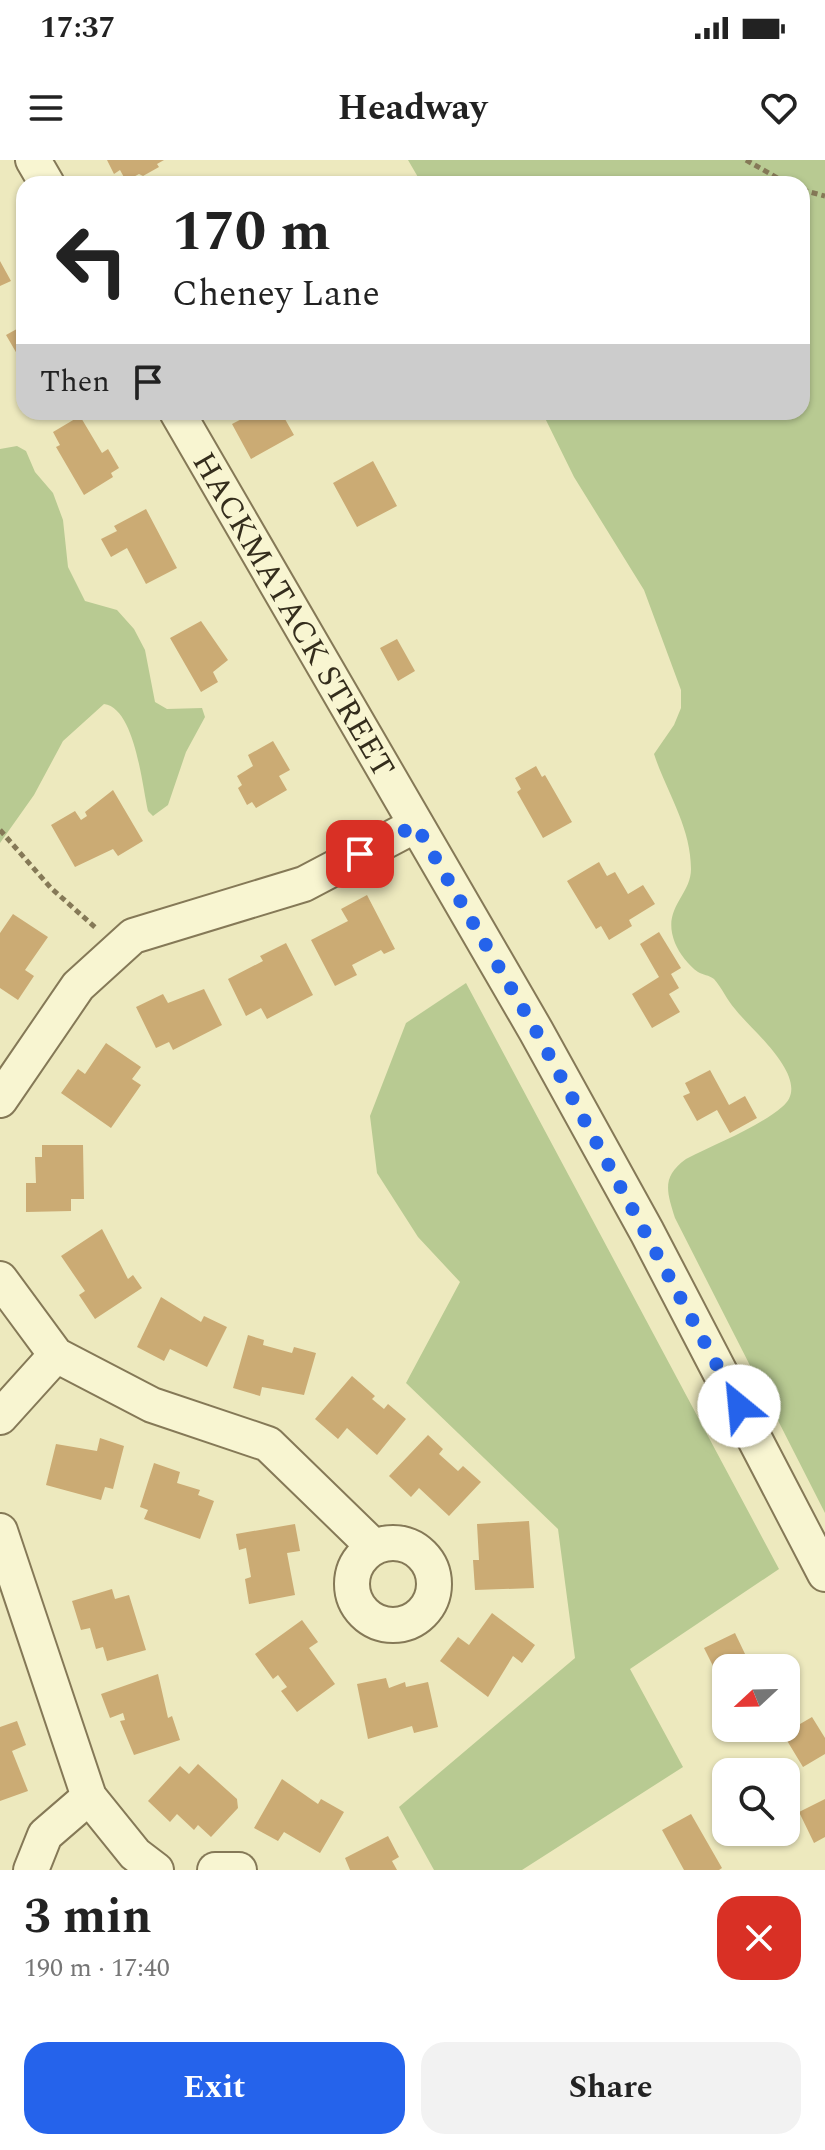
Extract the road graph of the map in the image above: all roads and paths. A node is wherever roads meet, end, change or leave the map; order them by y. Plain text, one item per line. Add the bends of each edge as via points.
1 (746, 160) edge
2 (774, 176) edge
3 (182, 420) edge
4 (416, 825) junction
5 (0, 830) edge
6 (122, 946) junction
7 (0, 1100) edge
8 (0, 1279) edge
9 (56, 1355) junction
10 (0, 1417) edge
11 (0, 1531) edge
12 (373, 1546) dead end
13 (825, 1574) edge
14 (89, 1797) junction
15 (31, 1870) edge
16 (156, 1870) edge
17 (215, 1870) edge
18 (239, 1870) edge

1 - 2 path
3 - 4 street, HACKMATACK STREET
4 - 6 street via 304,884 133,936
4 - 13 street, HACKMATACK STREET via 647,1232
5 - 6 path via 88,923
6 - 7 street via 78,986
8 - 9 street
9 - 10 street
9 - 12 street via 152,1405 268,1444
11 - 14 street
14 - 15 street via 45,1835
14 - 16 street via 135,1854
17 - 18 street

